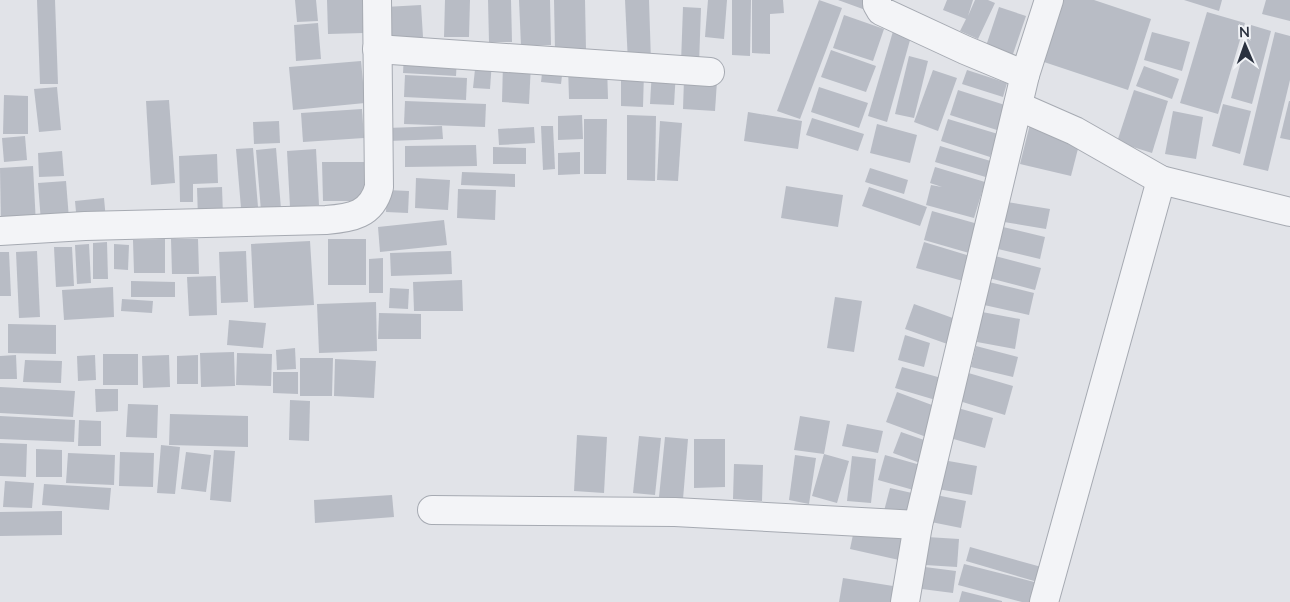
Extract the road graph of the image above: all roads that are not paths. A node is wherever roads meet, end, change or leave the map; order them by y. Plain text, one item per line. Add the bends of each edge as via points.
1 (377, 0) edge
2 (877, 0) edge
3 (1049, 0) edge
4 (377, 49) junction
5 (710, 72) dead end
6 (1026, 75) junction
7 (1018, 106) junction
8 (1161, 180) junction
9 (1290, 212) edge
10 (0, 231) edge
11 (432, 510) dead end
12 (918, 525) junction
13 (905, 602) edge
14 (1044, 602) edge

1 - 4 street
2 - 6 street via 881,12
3 - 6 street
4 - 5 street
4 - 10 street via 379,187 371,205 355,215 326,220
6 - 7 street
7 - 8 street via 1076,131
7 - 12 street
8 - 9 street
8 - 14 street
11 - 12 street via 675,512
12 - 13 street

